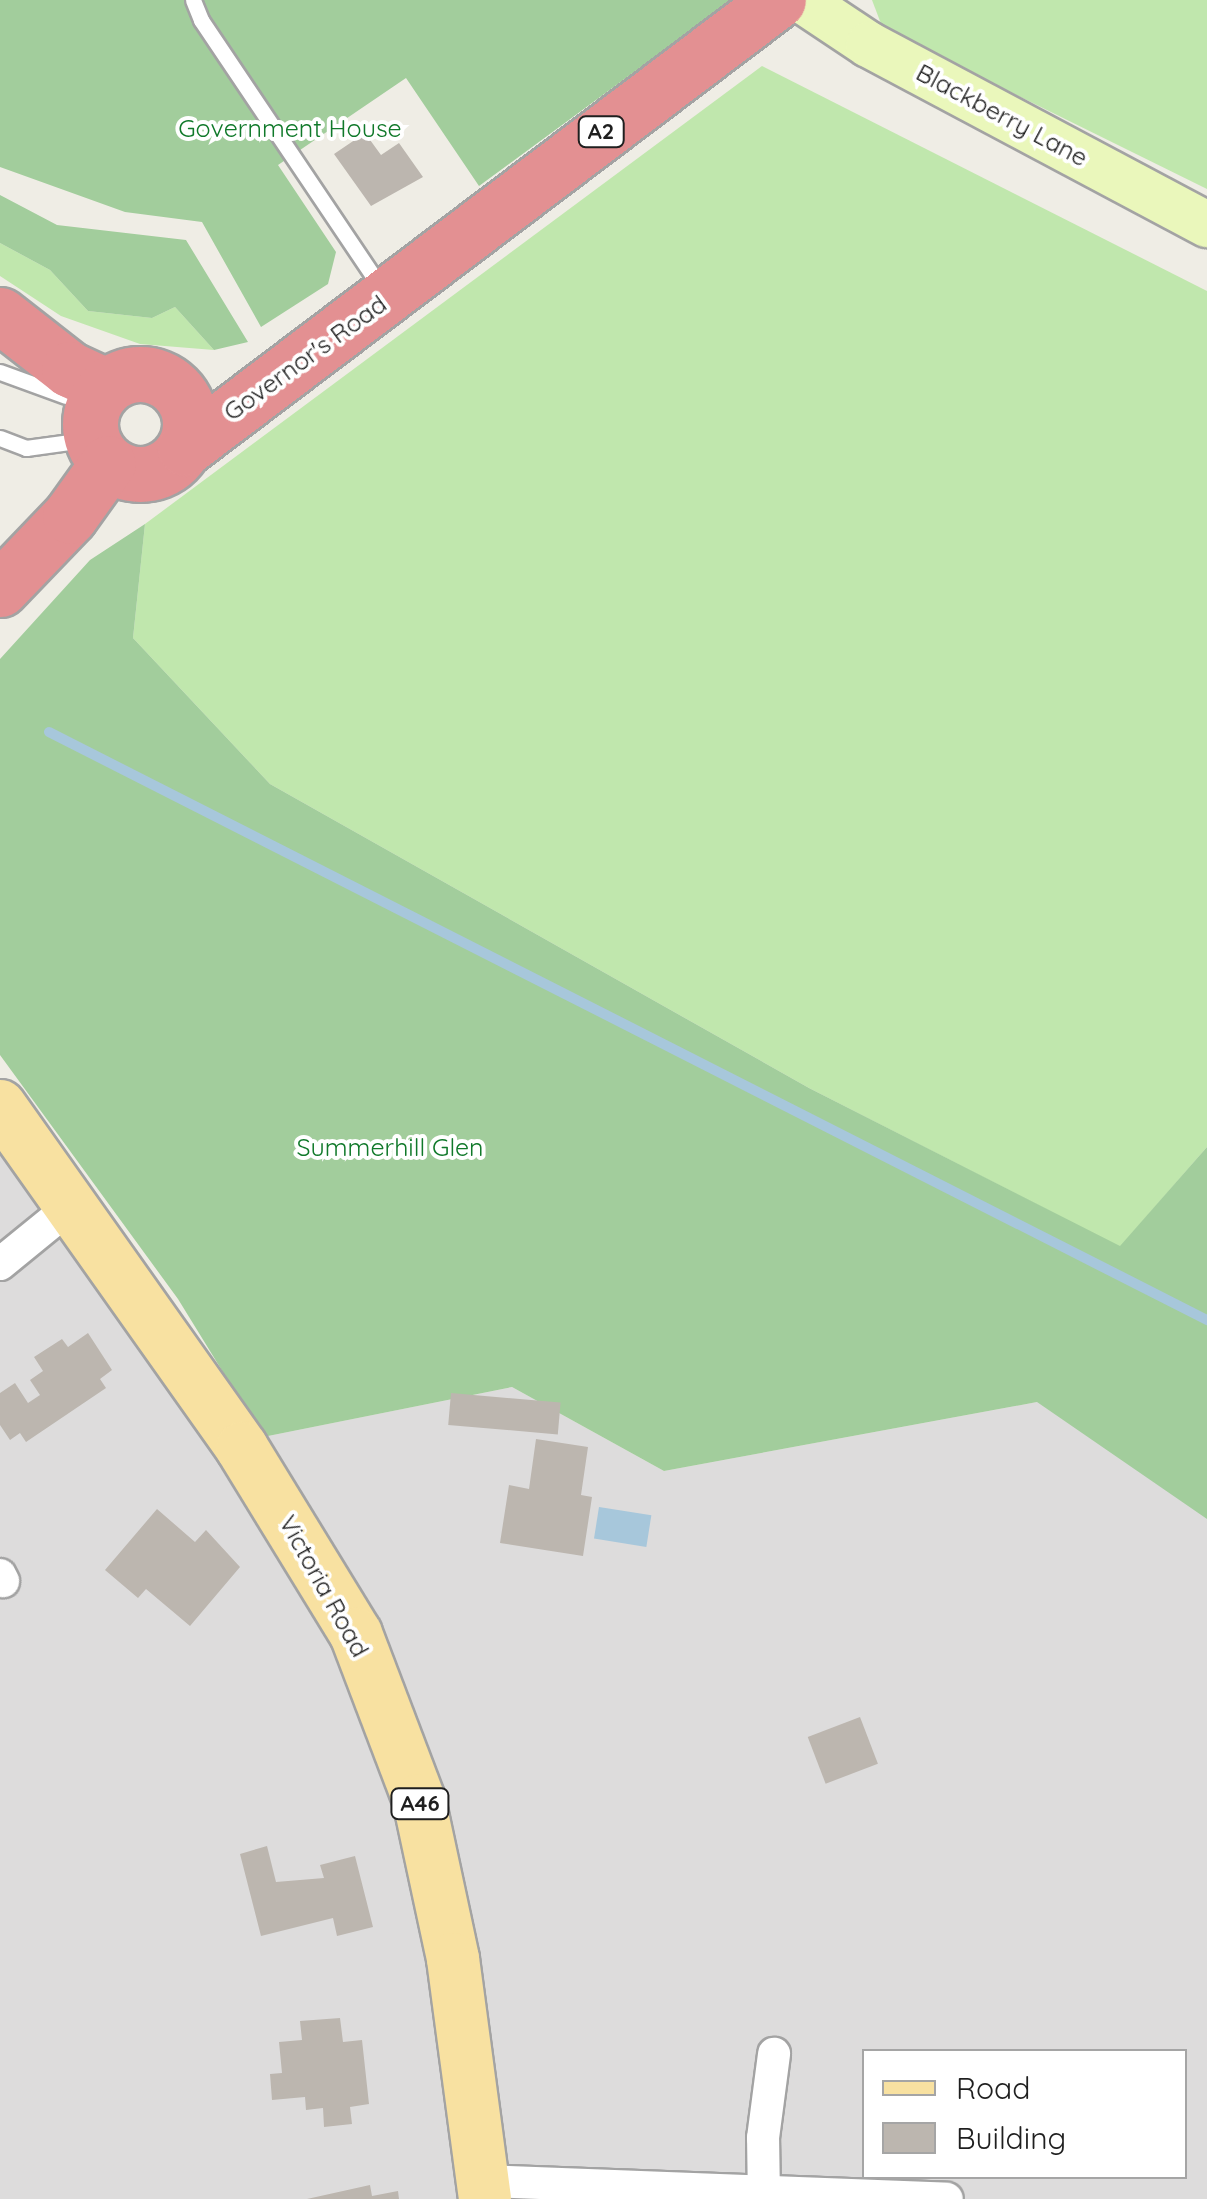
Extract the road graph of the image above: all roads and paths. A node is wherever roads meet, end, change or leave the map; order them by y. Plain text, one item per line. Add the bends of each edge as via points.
1 (194, 0) edge
2 (778, 0) edge
3 (802, 0) edge
4 (1207, 224) edge
5 (397, 282) junction
6 (0, 315) edge
7 (0, 372) edge
8 (172, 384) junction
9 (99, 424) junction
10 (0, 438) edge
11 (184, 448) junction
12 (0, 589) edge
13 (0, 1106) edge
14 (71, 1206) junction
15 (0, 1264) edge
16 (774, 2054) dead end
17 (485, 2190) edge
18 (764, 2194) edge
19 (946, 2199) edge

1 - 5 lane via 200,20
2 - 5 highway, Governor's Road / A2
3 - 4 main road, Blackberry Lane via 868,44
5 - 8 highway, Governor's Road / A2 via 265,357
5 - 11 highway, Governor's Road / A2
6 - 9 highway via 69,369
7 - 9 lane
8 - 9 highway, A2 via 132,374
8 - 11 highway via 191,421
9 - 10 lane via 26,448
9 - 11 highway, A2 via 124,472 158,471
9 - 12 highway via 70,516
13 - 14 main road, Victoria Road / A46
14 - 15 street
14 - 17 main road, Victoria Road / A46 via 242,1448 356,1634 420,1800 453,1959
16 - 18 street
17 - 18 street
18 - 19 street

